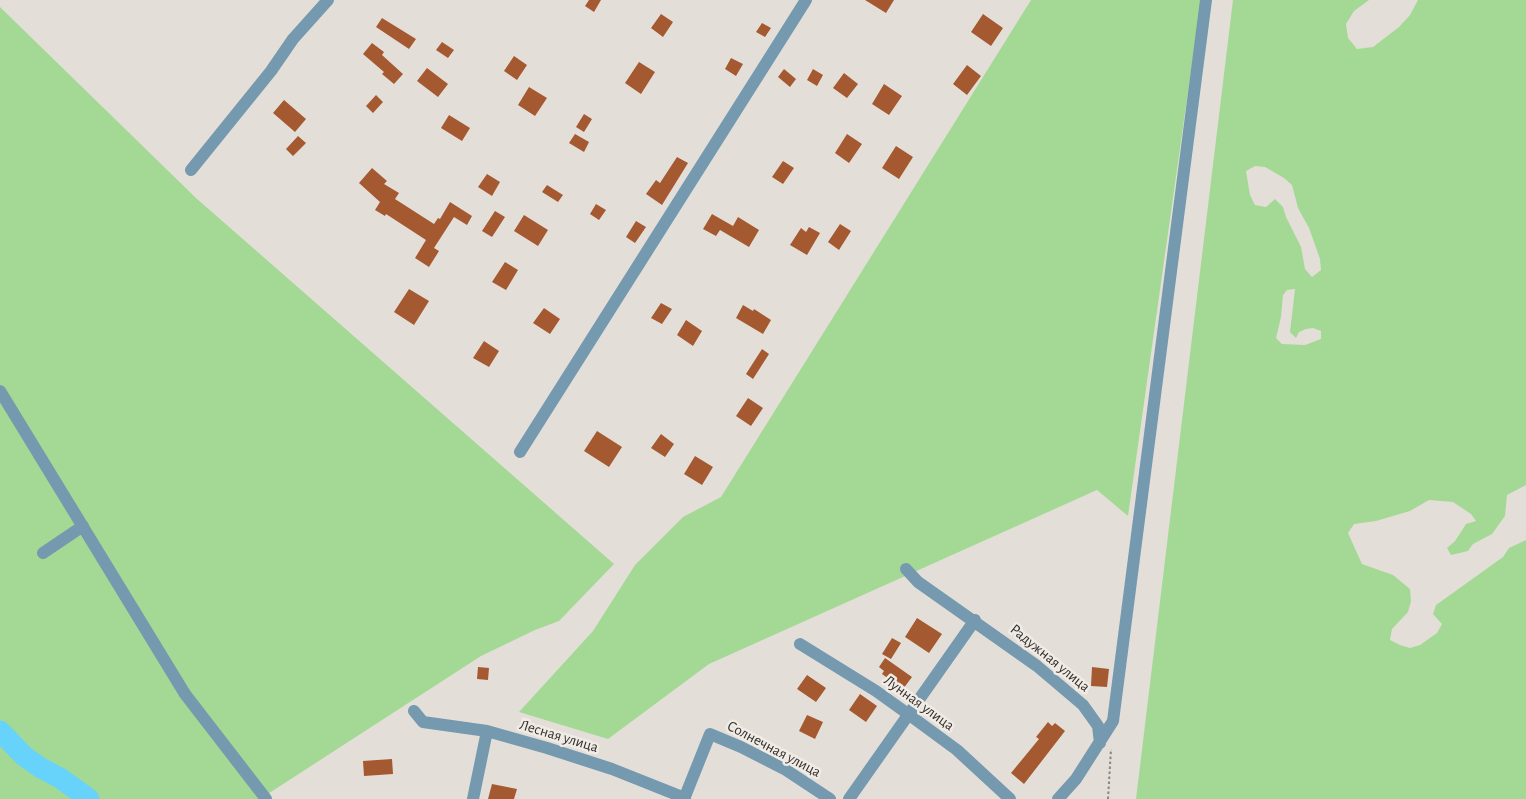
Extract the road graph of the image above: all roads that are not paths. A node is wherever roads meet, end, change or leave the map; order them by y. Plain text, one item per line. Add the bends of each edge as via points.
1 (328, 0) edge
2 (806, 0) edge
3 (1206, 0) edge
4 (192, 170) dead end
5 (0, 391) edge
6 (520, 452) dead end
7 (83, 526) junction
8 (43, 553) dead end
9 (906, 569) dead end
10 (975, 620) junction
11 (800, 644) dead end
12 (414, 711) dead end
13 (908, 714) junction
14 (487, 731) junction
15 (1106, 745) junction
16 (685, 798) edge
17 (266, 799) edge
18 (473, 799) edge
19 (830, 799) edge
20 (849, 799) edge
21 (1010, 799) edge
22 (1058, 799) edge

1 - 4 street via 293,39
2 - 6 street
3 - 15 street via 1113,721
5 - 7 street
7 - 8 street
7 - 17 street via 185,694
9 - 10 street, Радужная улица via 918,582
10 - 13 street
10 - 15 street, Радужная улица via 1083,705 1098,726
11 - 13 street, Лунная улица
12 - 14 street, Лесная улица via 423,722
13 - 20 street
13 - 21 street, Лунная улица via 956,750
14 - 16 street, Лесная улица via 612,769
14 - 18 street
15 - 22 street
16 - 19 street, Солнечная улица via 710,734 786,770

